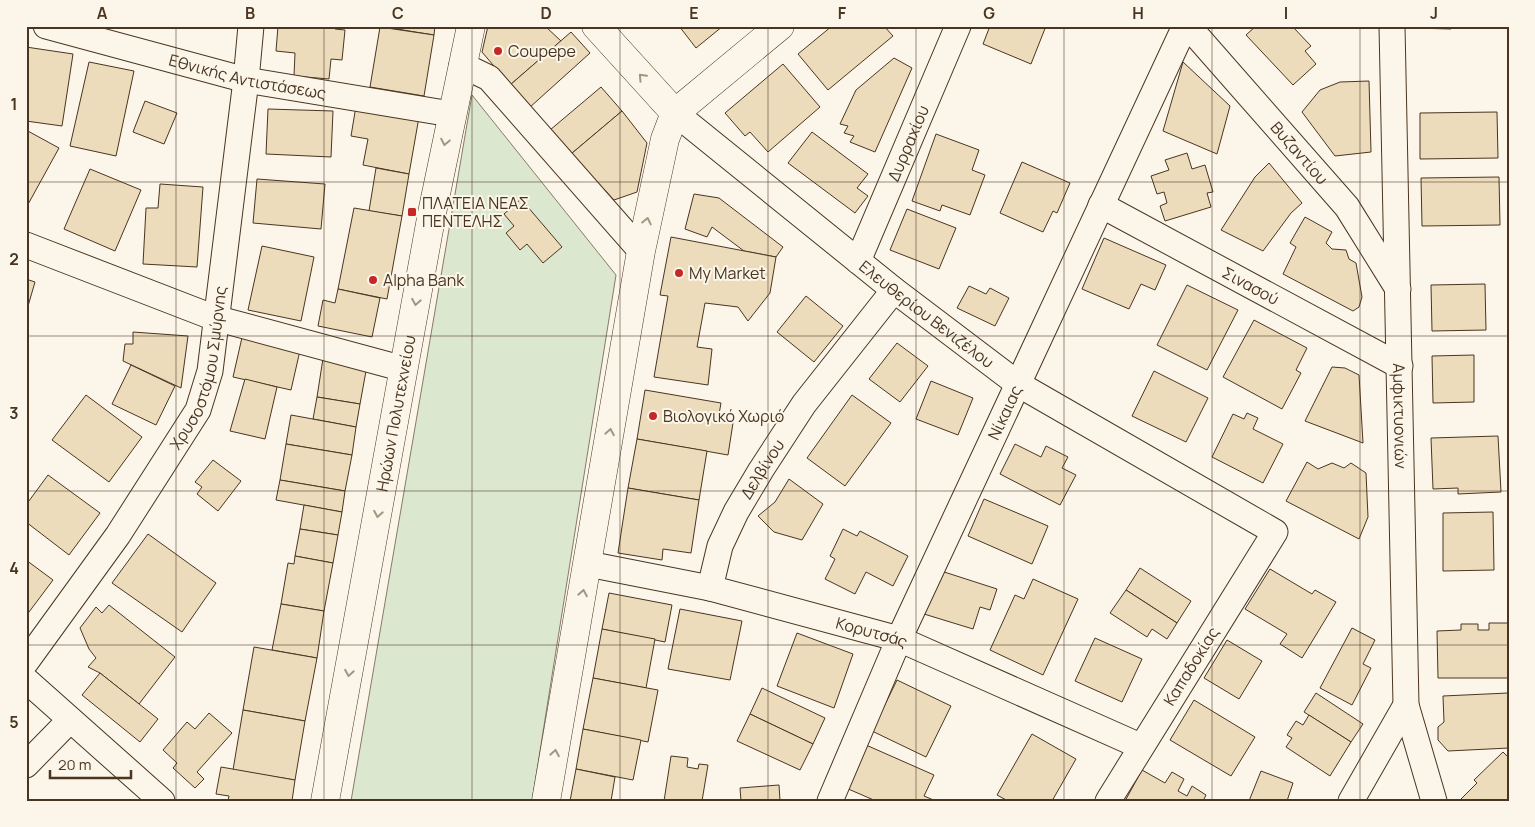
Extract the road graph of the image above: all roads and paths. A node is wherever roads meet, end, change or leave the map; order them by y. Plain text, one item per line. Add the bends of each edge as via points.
1 (46, 26) edge
2 (250, 26) edge
3 (471, 26) edge
4 (596, 26) edge
5 (780, 26) edge
6 (958, 26) edge
7 (1187, 26) edge
8 (1392, 26) edge
9 (462, 65) junction
10 (246, 80) junction
11 (675, 113) junction
12 (451, 114) junction
13 (1102, 205) junction
14 (26, 245) edge
15 (641, 251) junction
16 (858, 261) junction
17 (1398, 289) junction
18 (894, 290) junction
19 (215, 318) junction
20 (1400, 366) junction
21 (404, 369) junction
22 (1018, 384) junction
23 (1275, 532) joint
24 (588, 564) junction
25 (710, 588) junction
26 (899, 638) junction
27 (26, 662) edge
28 (26, 680) edge
29 (1406, 705) junction
30 (70, 720) junction
31 (1140, 746) junction
32 (26, 765) edge
33 (162, 801) edge
34 (325, 801) edge
35 (546, 801) edge
36 (830, 801) edge
37 (1108, 801) edge
38 (1351, 801) edge
39 (1434, 801) edge

1 - 10 street, Εθνικής Αντιστάσεως
2 - 10 street, Χρυσοστόμου Σμύρνης
3 - 9 main road, Ηρώων Πολυτεχνείου
11 -> 4 main road
5 - 11 main road
6 - 16 street, Δυρραχίου
7 - 13 street, Νίκαιας
7 - 17 street, Βυζαντίου via 1347,207
8 - 17 street, Αμφικτυονιών
9 - 12 main road, Ηρώων Πολυτεχνείου
9 - 15 street via 490,78
10 - 12 street, Εθνικής Αντιστάσεως
10 - 19 street, Χρυσοστόμου Σμύρνης
15 -> 11 main road via 665,140
11 - 16 street, Ελευθερίου Βενιζέλου
12 -> 21 main road, Ηρώων Πολυτεχνείου
13 - 20 street, Σινασού
13 - 22 street, Νίκαιας
14 - 19 street
24 -> 15 main road
16 - 18 street, Ελευθερίου Βενιζέλου
17 - 20 street, Αμφικτυονιών
18 - 22 street, Ελευθερίου Βενιζέλου
18 - 25 street, Δελβίνου via 804,404 761,470 720,546
19 - 21 street
19 - 27 street, Χρυσοστόμου Σμύρνης via 210,371 198,410 118,535
20 - 29 street, Αμφικτυονιών
21 -> 34 main road, Ηρώων Πολυτεχνείου
22 - 23 street, Ελευθερίου Βενιζέλου
22 - 26 street, Νίκαιας
23 - 31 street, Καπαδοκίας
24 - 25 street, Κορυτσάς
35 -> 24 main road
25 - 26 street, Κορυτσάς
26 - 31 street, Κορυτσάς
26 - 36 street, Νίκαιας
28 - 30 street
29 - 38 street
29 - 39 street, Αμφικτυονιών
30 - 32 street
30 - 33 street
31 - 37 street, Καπαδοκίας

